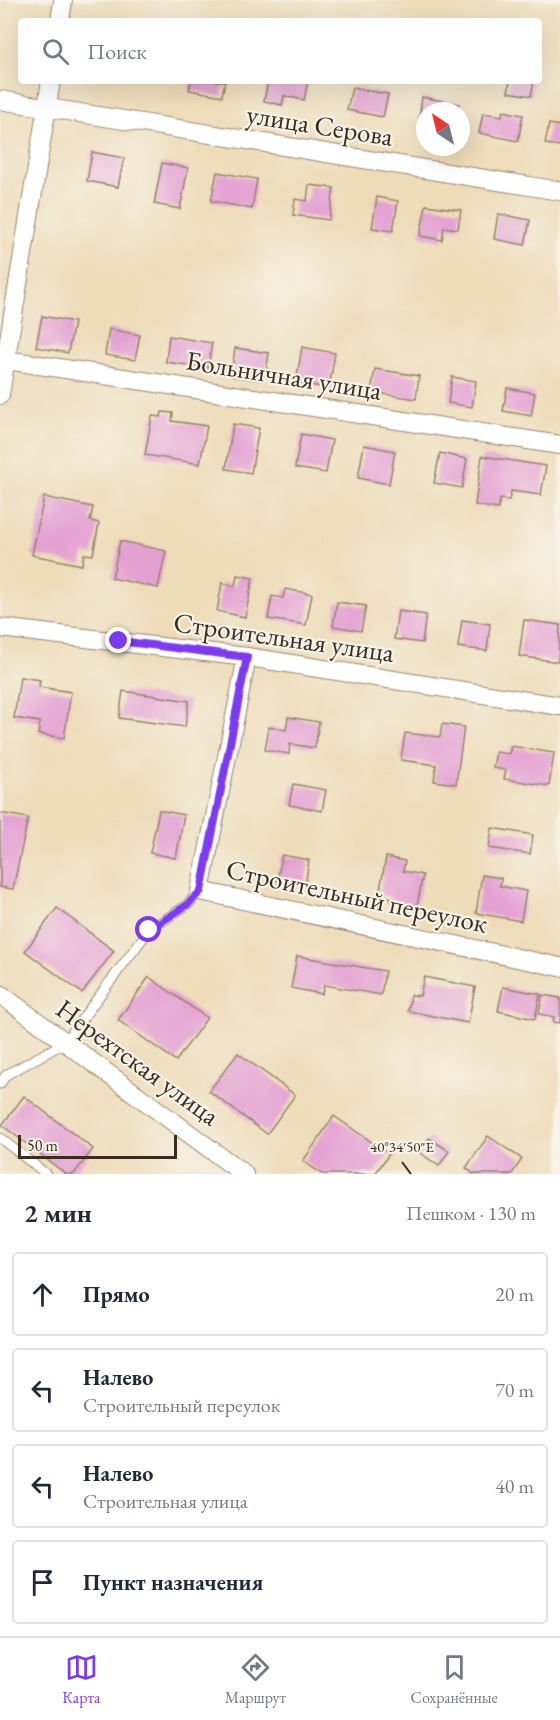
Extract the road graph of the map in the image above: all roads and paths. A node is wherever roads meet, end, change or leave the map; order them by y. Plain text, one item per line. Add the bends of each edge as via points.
1 (63, 0) edge
2 (60, 18) edge
3 (50, 84) edge
4 (0, 100) edge
5 (46, 108) junction
6 (560, 191) edge
7 (3, 359) edge
8 (0, 395) edge
9 (560, 446) edge
10 (0, 628) edge
11 (247, 657) junction
12 (560, 706) edge
13 (201, 891) junction
14 (560, 967) edge
15 (0, 994) edge
16 (64, 1043) junction
17 (0, 1084) edge
18 (0, 1138) edge
19 (46, 1174) edge
20 (244, 1174) edge

1 - 2 street
3 - 5 street
4 - 5 street, улица Серова
5 - 6 street, улица Серова
5 - 7 street
7 - 8 street
7 - 9 street, Больничная улица
10 - 11 street, Строительная улица
11 - 12 street, Строительная улица
11 - 13 street, Строительный переулок
13 - 14 street, Строительный переулок
13 - 16 lane via 149,930
15 - 16 street, Нерехтская улица
16 - 17 lane via 6,1075
16 - 20 street, Нерехтская улица
18 - 19 lane

